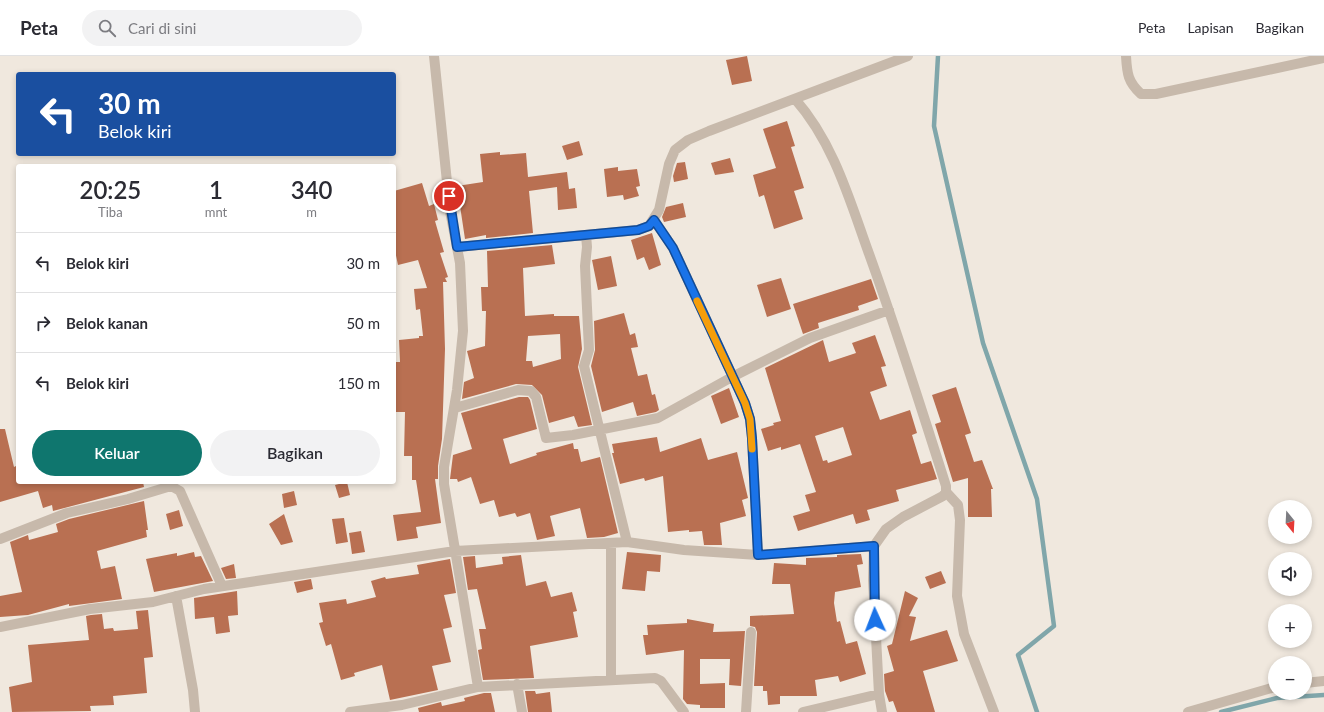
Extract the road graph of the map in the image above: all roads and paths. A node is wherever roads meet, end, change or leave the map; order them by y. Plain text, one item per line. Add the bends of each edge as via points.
1 (434, 56) edge
2 (908, 56) edge
3 (1126, 56) edge
4 (1324, 58) edge
5 (795, 99) junction
6 (654, 220) junction
7 (586, 235) junction
8 (457, 247) junction
9 (890, 310) junction
10 (732, 377) junction
11 (455, 408) junction
12 (599, 430) junction
13 (946, 492) junction
14 (0, 539) edge
15 (627, 542) junction
16 (612, 543) junction
17 (874, 546) junction
18 (454, 551) junction
19 (758, 555) junction
20 (222, 586) junction
21 (176, 596) junction
22 (0, 627) edge
23 (751, 632) dead end
24 (611, 680) junction
25 (1324, 681) edge
26 (1312, 682) edge
27 (517, 684) junction
28 (478, 687) junction
29 (1268, 689) edge
30 (878, 694) junction
31 (403, 708) edge
32 (195, 712) edge
33 (350, 712) edge
34 (522, 712) edge
35 (684, 712) edge
36 (746, 712) edge
37 (803, 712) edge
38 (882, 712) edge
39 (994, 712) edge
40 (1188, 712) edge

1 - 8 street via 450,211
2 - 5 street
3 - 4 street via 1127,74 1132,85 1141,94 1156,94
5 - 6 street via 709,131 675,150
5 - 9 street via 809,115 826,144 844,183
6 - 7 street via 649,226 638,230
6 - 10 street via 673,248
7 - 8 street
7 - 12 street via 588,350 584,366
8 - 11 street via 463,331
9 - 10 street via 810,338
9 - 13 street
10 - 12 street via 658,418
10 - 19 street via 750,419
11 - 12 street via 525,390 531,391 536,397 546,438
11 - 18 street via 444,468
12 - 15 street
13 - 17 street via 903,517 886,530
13 - 39 street via 958,505 960,520 957,569 964,634
14 - 20 street via 67,513 171,486 180,491
15 - 16 street
15 - 19 street via 684,550
16 - 18 street
16 - 24 street
17 - 19 street
17 - 30 street
18 - 20 street
18 - 28 street
20 - 21 street
21 - 22 street via 153,602 90,609
21 - 32 street
23 - 36 street
24 - 27 street
24 - 35 street via 658,679
25 - 26 street
27 - 28 street
27 - 34 street
28 - 31 street
29 - 40 street
30 - 37 street
30 - 38 street
31 - 33 street

